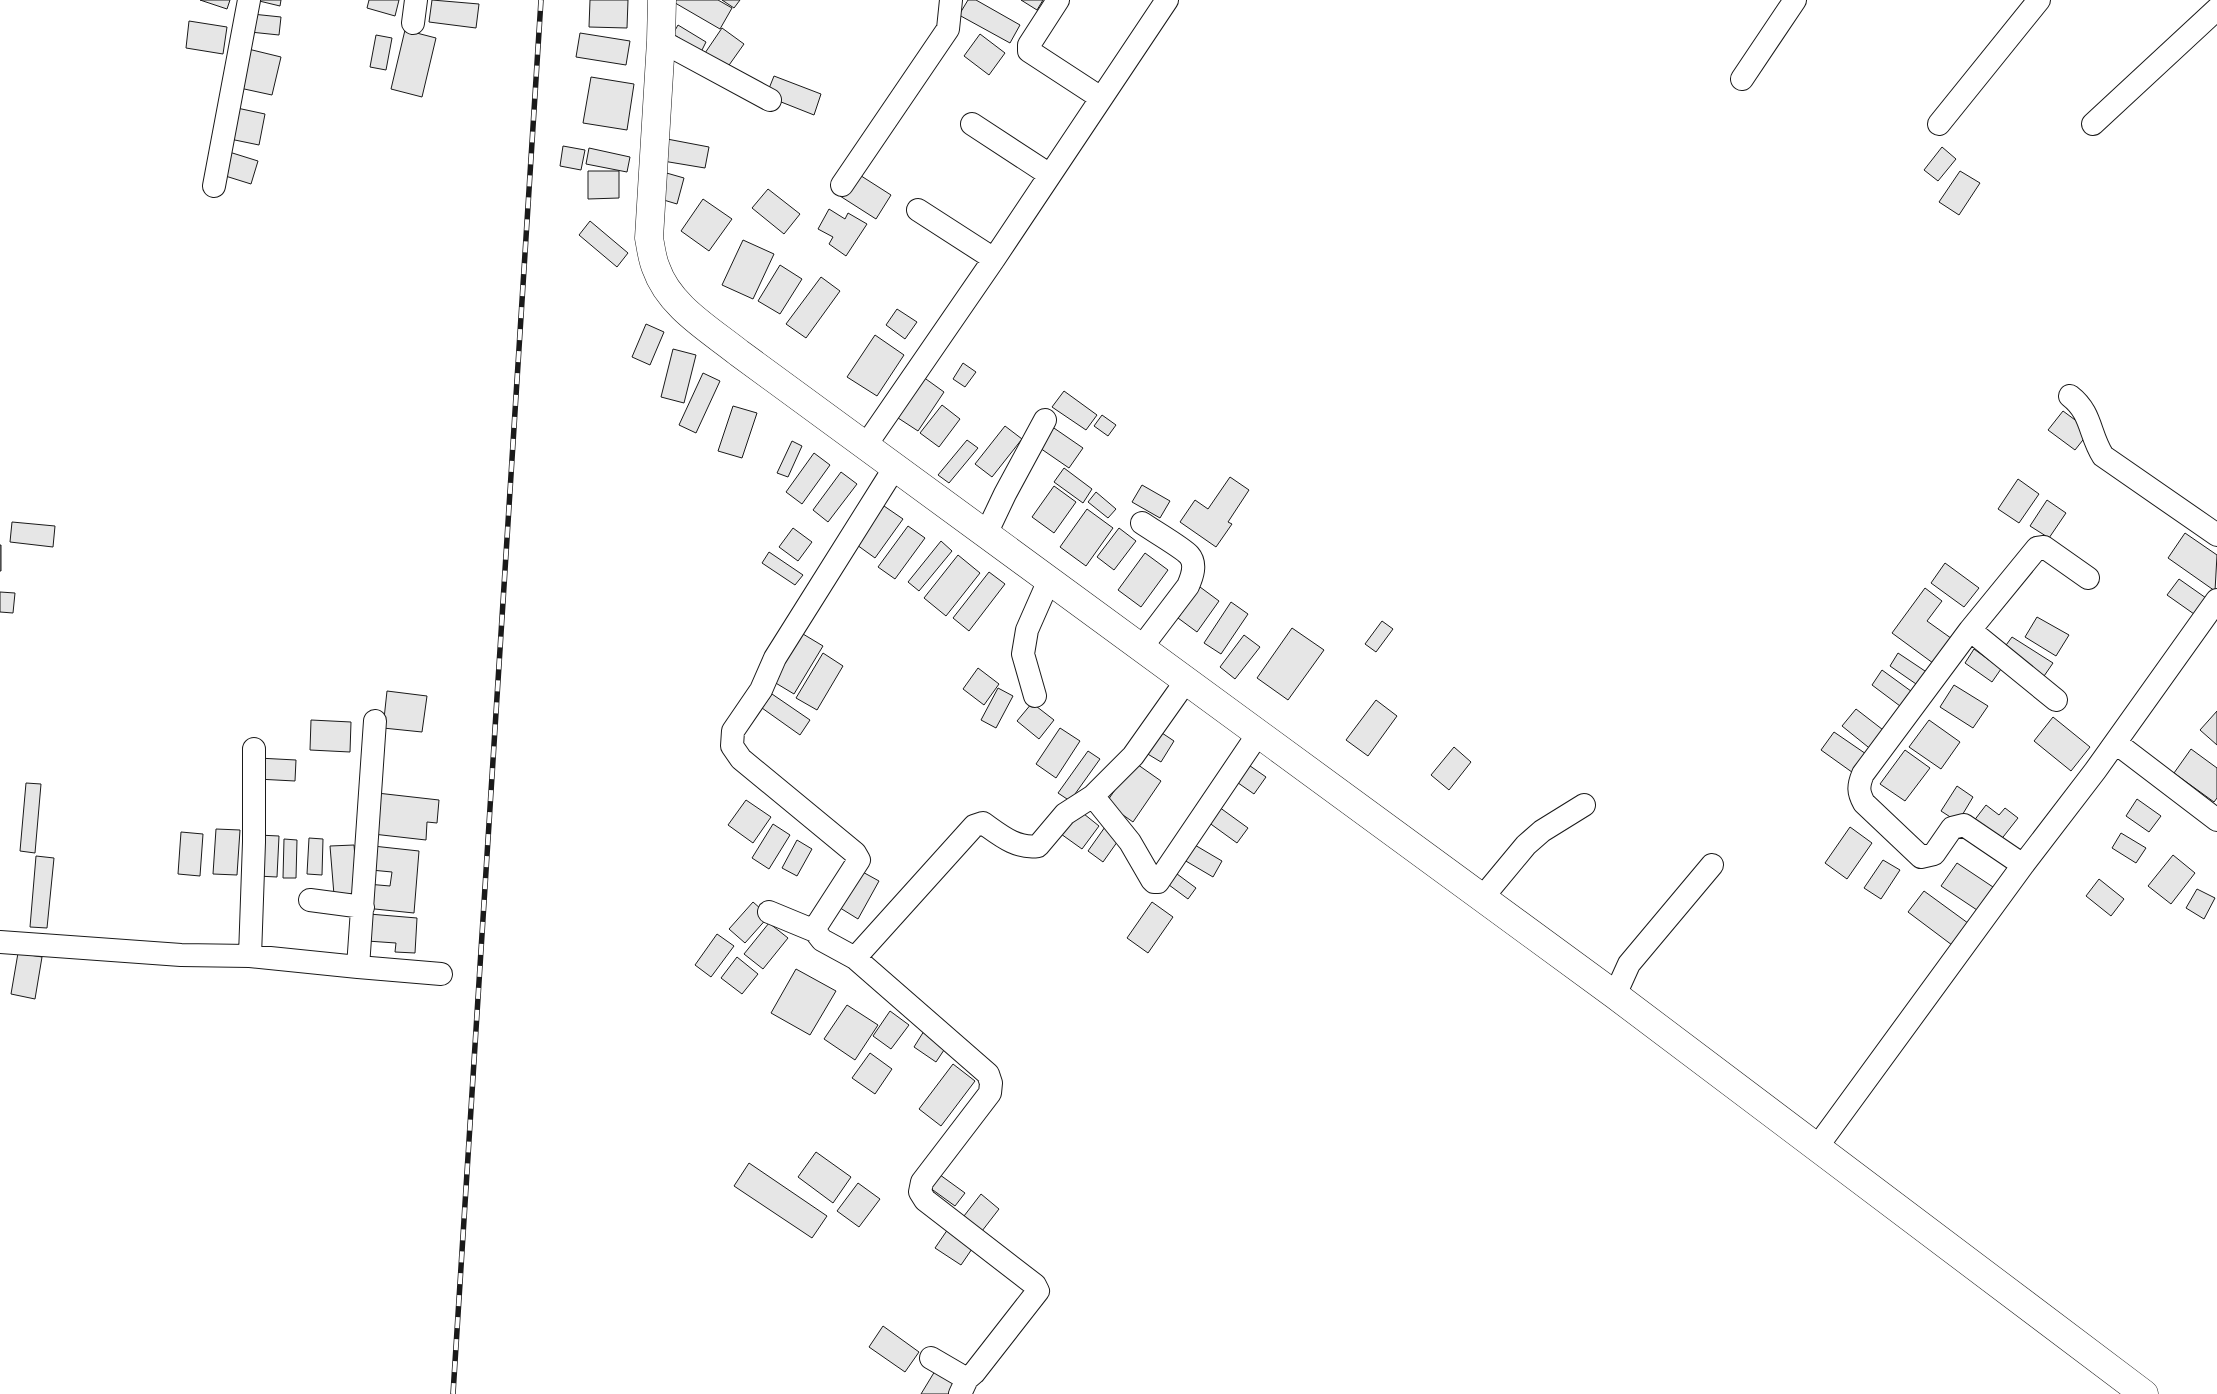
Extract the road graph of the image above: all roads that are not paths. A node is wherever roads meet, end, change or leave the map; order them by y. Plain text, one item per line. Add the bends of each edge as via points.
1 (249, 0) edge
2 (416, 0) edge
3 (662, 0) edge
4 (951, 0) edge
5 (1058, 0) edge
6 (1167, 0) edge
7 (1795, 0) edge
8 (2040, 0) edge
9 (2217, 10) edge
10 (413, 23) dead end
11 (662, 40) junction
12 (1742, 80) dead end
13 (1102, 98) junction
14 (770, 100) dead end
15 (972, 124) dead end
16 (1939, 124) dead end
17 (2093, 124) dead end
18 (1050, 175) junction
19 (842, 185) dead end
20 (214, 186) dead end
21 (918, 210) dead end
22 (994, 258) junction
23 (2070, 396) dead end
24 (1045, 420) dead end
25 (866, 445) junction
26 (895, 467) junction
27 (1142, 524) dead end
28 (986, 534) junction
29 (2217, 535) edge
30 (2088, 578) dead end
31 (1049, 580) junction
32 (2217, 600) edge
33 (1970, 630) junction
34 (1141, 648) junction
35 (1186, 681) junction
36 (1035, 696) dead end
37 (2056, 700) dead end
38 (375, 722) dead end
39 (1258, 734) junction
40 (2116, 743) junction
41 (254, 749) dead end
42 (1093, 796) junction
43 (1584, 805) dead end
44 (2217, 820) edge
45 (1712, 865) dead end
46 (2023, 865) junction
47 (1482, 898) junction
48 (310, 900) dead end
49 (363, 907) junction
50 (769, 912) dead end
51 (815, 931) junction
52 (0, 942) edge
53 (250, 956) junction
54 (855, 958) junction
55 (358, 967) junction
56 (441, 974) dead end
57 (1614, 995) junction
58 (1817, 1147) junction
59 (931, 1358) dead end
60 (964, 1386) edge
61 (2144, 1394) edge

1 - 20 street
2 - 10 street
3 - 11 main road
4 - 19 street via 948,28
5 - 13 street via 1029,45 1030,51
6 - 13 street
7 - 12 street
8 - 16 street
9 - 17 street
11 - 14 street
11 - 25 main road via 648,238 656,269 672,297 695,319
13 - 18 street
15 - 18 street
18 - 22 street
21 - 22 street
22 - 25 street
23 - 29 street via 2089,418 2095,443 2104,456
24 - 28 street
25 - 26 main road
26 - 28 main road
26 - 51 street via 733,731 732,746 740,759 855,853 859,860
27 - 34 street via 1190,556 1193,576
28 - 31 main road
30 - 33 street via 2044,546 2037,548
31 - 34 main road
31 - 36 street via 1027,630 1023,654
32 - 40 street
33 - 37 street
33 - 46 street via 1863,774 1858,793 1864,803 1921,857 1934,854 1952,828 1964,825
34 - 35 main road
35 - 39 main road
35 - 42 street via 1133,756
38 - 49 street
39 - 42 street via 1158,882 1152,880 1130,842
39 - 47 main road
40 - 44 street
40 - 46 street
41 - 53 street
42 - 54 street via 1065,814 1038,846 1010,842 983,823 974,826
43 - 47 street via 1526,845
45 - 57 street via 1629,964
46 - 58 street
47 - 57 main road
48 - 49 street
49 - 55 street
50 - 51 street
51 - 54 street via 822,940
52 - 53 street via 181,955
53 - 55 street
54 - 60 street via 988,1074 991,1083 990,1093 922,1182 920,1192 933,1206 1036,1285 1038,1291
55 - 56 street
57 - 58 main road
58 - 61 main road
59 - 60 street

